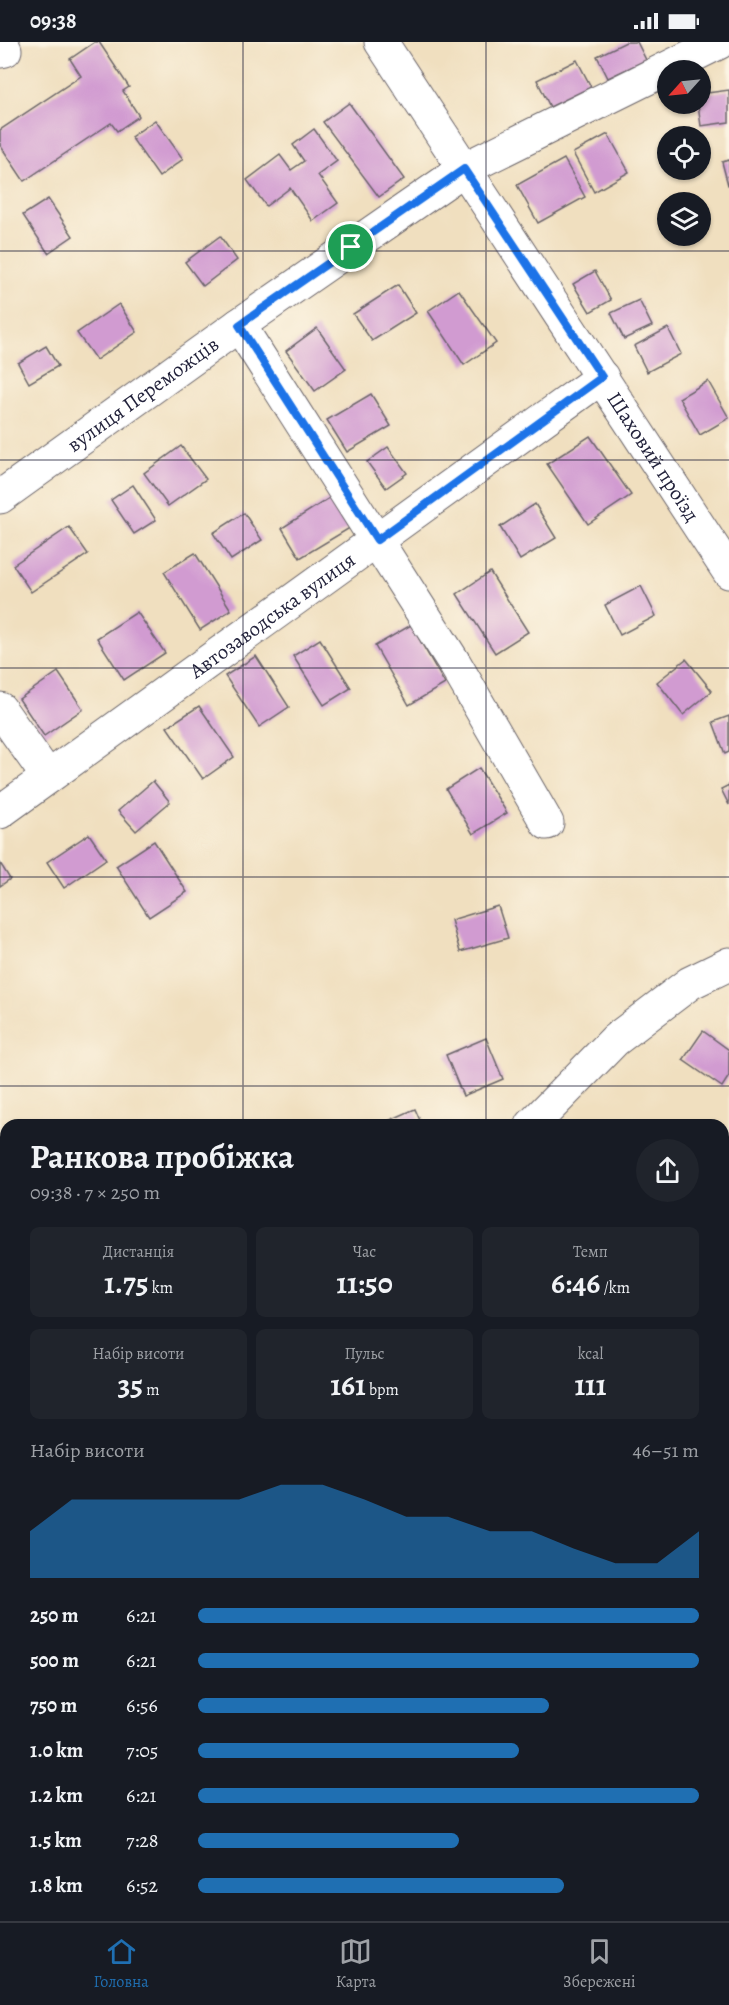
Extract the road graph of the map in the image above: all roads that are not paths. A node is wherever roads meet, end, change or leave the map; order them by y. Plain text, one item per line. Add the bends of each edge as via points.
1 (381, 42) edge
2 (720, 42) edge
3 (464, 169) junction
4 (239, 325) junction
5 (602, 377) junction
6 (0, 497) edge
7 (377, 540) junction
8 (729, 572) edge
9 (0, 709) edge
10 (48, 777) junction
11 (0, 812) edge
12 (548, 824) dead end
13 (729, 964) edge
14 (538, 1119) edge

1 - 3 street, Шаховий проїзд
2 - 3 street, вулиця Переможців
3 - 4 street, вулиця Переможців
3 - 5 street, Шаховий проїзд
4 - 6 street, вулиця Переможців
4 - 7 street
5 - 7 street, Автозаводська вулиця
5 - 8 street, Шаховий проїзд
7 - 10 street, Автозаводська вулиця
7 - 12 street
9 - 10 street
10 - 11 street, Автозаводська вулиця
13 - 14 street via 690,983 615,1040

